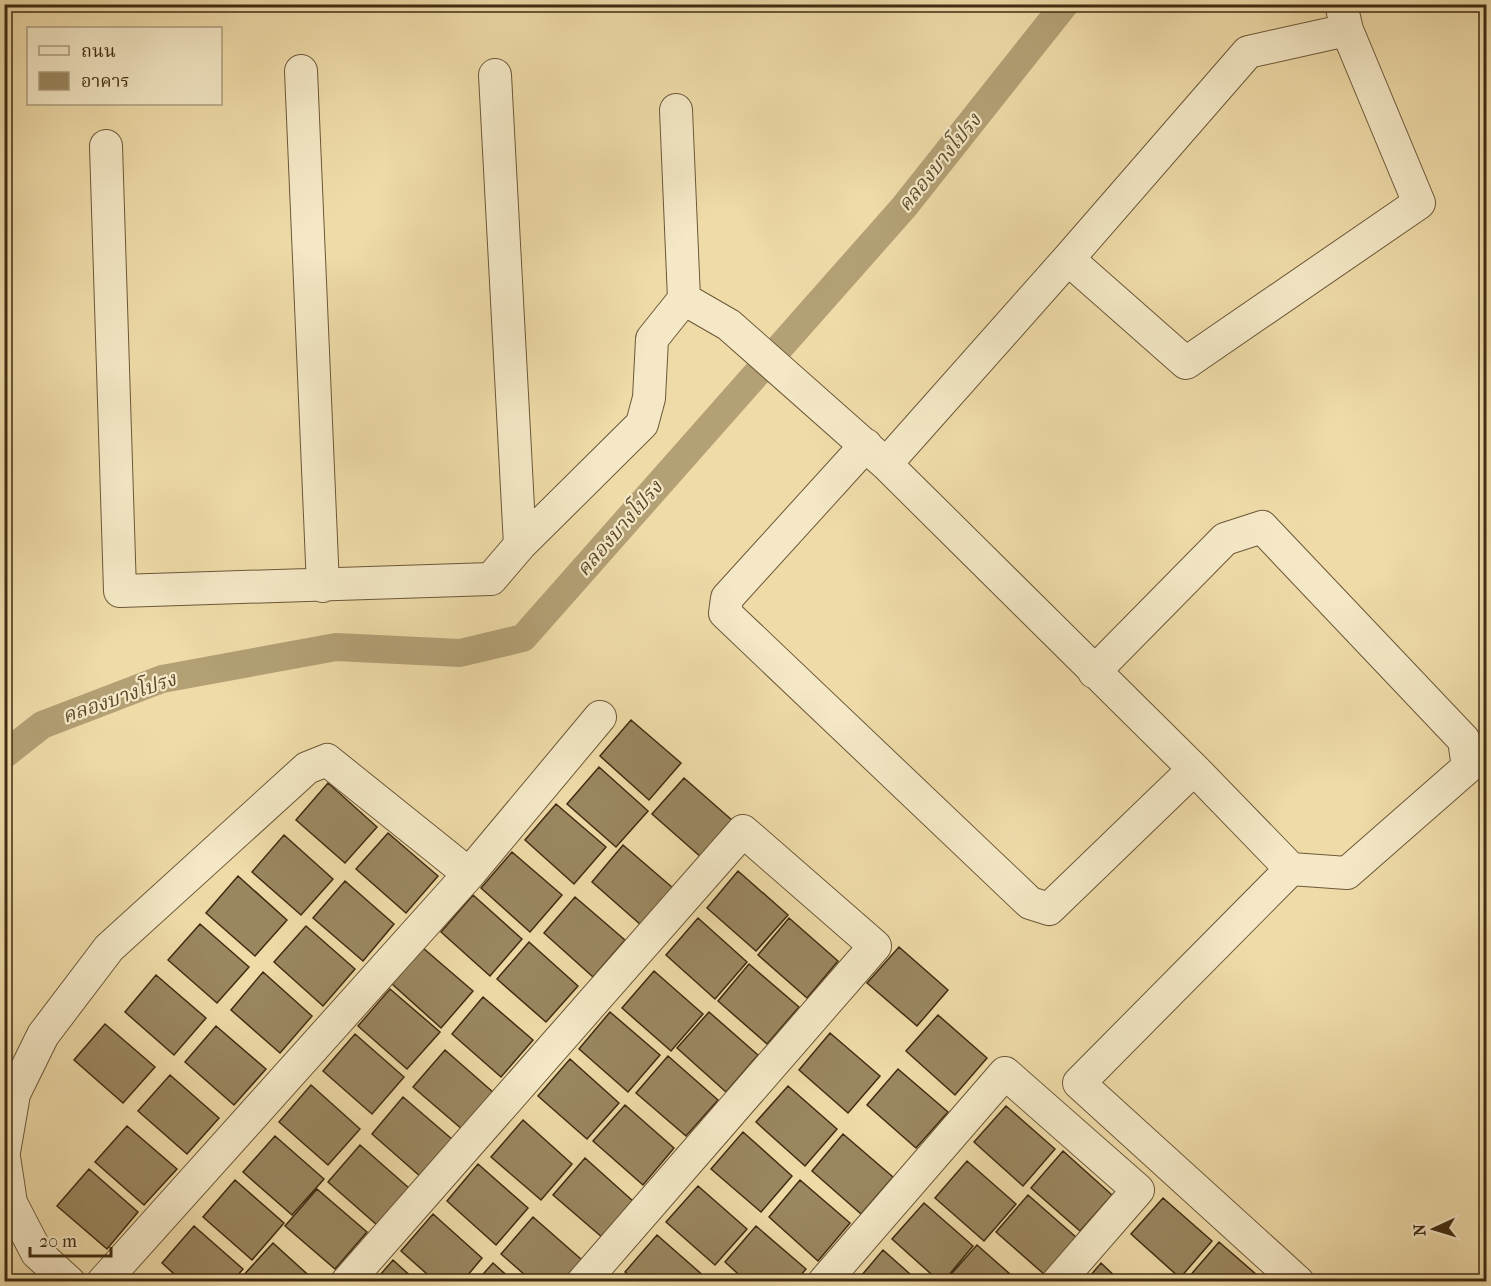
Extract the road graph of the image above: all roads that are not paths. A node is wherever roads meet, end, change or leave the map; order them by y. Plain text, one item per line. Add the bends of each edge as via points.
1 (1344, 17) edge
2 (301, 71) dead end
3 (495, 75) dead end
4 (676, 110) dead end
5 (106, 146) dead end
6 (1068, 259) junction
7 (684, 300) junction
8 (876, 454) junction
9 (520, 545) junction
10 (323, 585) junction
11 (1094, 672) junction
12 (600, 717) dead end
13 (1194, 770) junction
14 (1291, 869) junction
15 (469, 874) junction
16 (4, 1155) edge
17 (69, 1281) edge
18 (103, 1281) edge
19 (347, 1281) edge
20 (583, 1281) edge
21 (824, 1281) edge
22 (1058, 1281) edge
23 (1298, 1281) edge

1 - 6 street via 1248,52
1 - 6 street via 1419,203 1186,363
2 - 10 street
3 - 9 street
4 - 7 street
5 - 10 street via 120,591
6 - 8 street
7 - 8 street via 729,325
7 - 9 street via 652,339 649,398 642,424
8 - 11 street
8 - 13 street via 727,598 725,613 1030,903 1049,909
9 - 10 street via 491,579
11 - 13 street
11 - 14 street via 1225,539 1262,527 1464,740 1468,767 1347,873
12 - 15 street
13 - 14 street
14 - 23 street via 1079,1083
15 - 16 street via 327,760 307,768 109,948 43,1035 14,1094
15 - 18 street
16 - 17 street via 11,1203 37,1253
19 - 20 street via 743,831 875,946
21 - 22 street via 1005,1072 1138,1190

